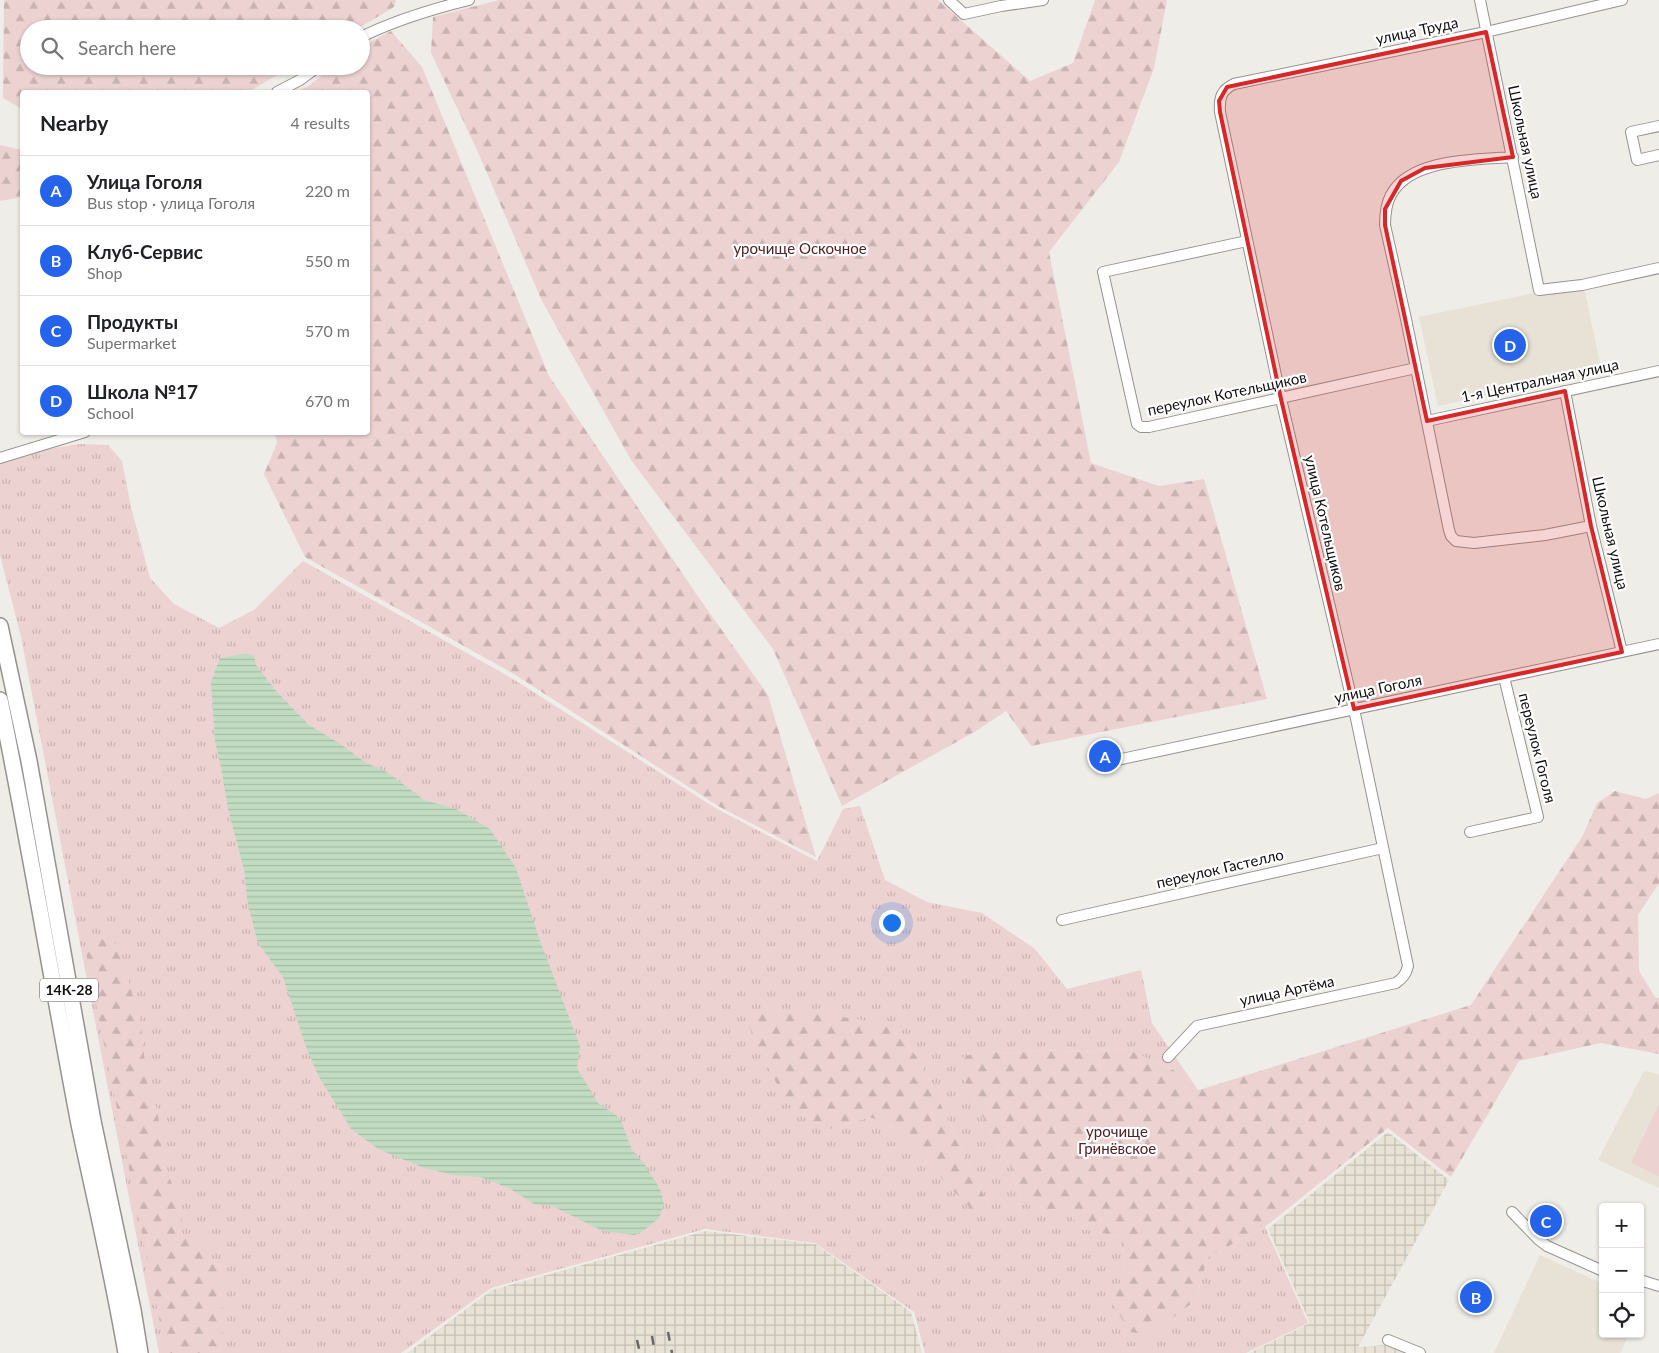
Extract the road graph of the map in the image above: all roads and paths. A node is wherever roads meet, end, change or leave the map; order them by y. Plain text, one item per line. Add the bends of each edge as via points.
1 (469, 0) edge
2 (949, 0) edge
3 (1043, 0) edge
4 (1480, 0) edge
5 (1622, 0) edge
6 (370, 32) edge
7 (1486, 32) junction
8 (307, 75) edge
9 (281, 90) edge
10 (1222, 93) joint
11 (1659, 126) edge
12 (1659, 155) edge
13 (1513, 157) junction
14 (1248, 242) junction
15 (1659, 268) edge
16 (1416, 368) junction
17 (1659, 371) edge
18 (1565, 391) junction
19 (1281, 399) junction
20 (1427, 421) junction
21 (75, 435) edge
22 (0, 458) edge
23 (1591, 526) junction
24 (0, 626) edge
25 (1659, 644) edge
26 (1622, 652) junction
27 (1504, 677) junction
28 (0, 700) edge
29 (1354, 709) junction
30 (1103, 763) dead end
31 (1470, 832) dead end
32 (1384, 848) junction
33 (1062, 920) dead end
34 (1407, 958) joint
35 (1168, 1057) dead end
36 (1512, 1212) dead end
37 (1599, 1269) edge
38 (1644, 1281) edge
39 (1659, 1286) edge
40 (1388, 1340) dead end
41 (126, 1353) edge
42 (140, 1353) edge
43 (1420, 1353) edge

1 - 6 street via 424,11
2 - 3 street via 964,14
4 - 7 street, Школьная улица
5 - 7 street, улица Труда
7 - 10 street, улица Труда via 1234,84
7 - 13 street, Школьная улица
8 - 9 street
10 - 14 street, улица Котельщиков via 1220,112
11 - 12 street via 1631,132 1637,160
13 - 15 street, Школьная улица via 1539,290 1582,285
13 - 16 street via 1425,168 1411,173 1391,194 1385,209 1384,225
14 - 19 street, улица Котельщиков
14 - 19 street, переулок Котельщиков via 1103,272 1137,424 1149,427
16 - 19 street, переулок Котельщиков
16 - 20 street
17 - 18 street, 1-я Центральная улица
18 - 20 street, 1-я Центральная улица
18 - 23 street, Школьная улица
19 - 29 street, улица Котельщиков
20 - 23 street via 1449,530 1456,541 1474,543
21 - 22 street
23 - 26 street, Школьная улица
24 - 42 main road, 14К-28 via 29,761 93,1121
25 - 26 street, улица Гоголя
26 - 27 street, улица Гоголя
27 - 29 street, улица Гоголя
27 - 31 street, переулок Гоголя via 1538,817
28 - 41 main road, 14К-28
29 - 30 street, улица Гоголя
29 - 32 street, улица Котельщиков
32 - 33 street, переулок Гастелло
32 - 34 street, улица Котельщиков
34 - 35 street, улица Артёма via 1406,973 1396,983 1196,1026
36 - 37 street via 1547,1246
38 - 39 street
40 - 43 street

